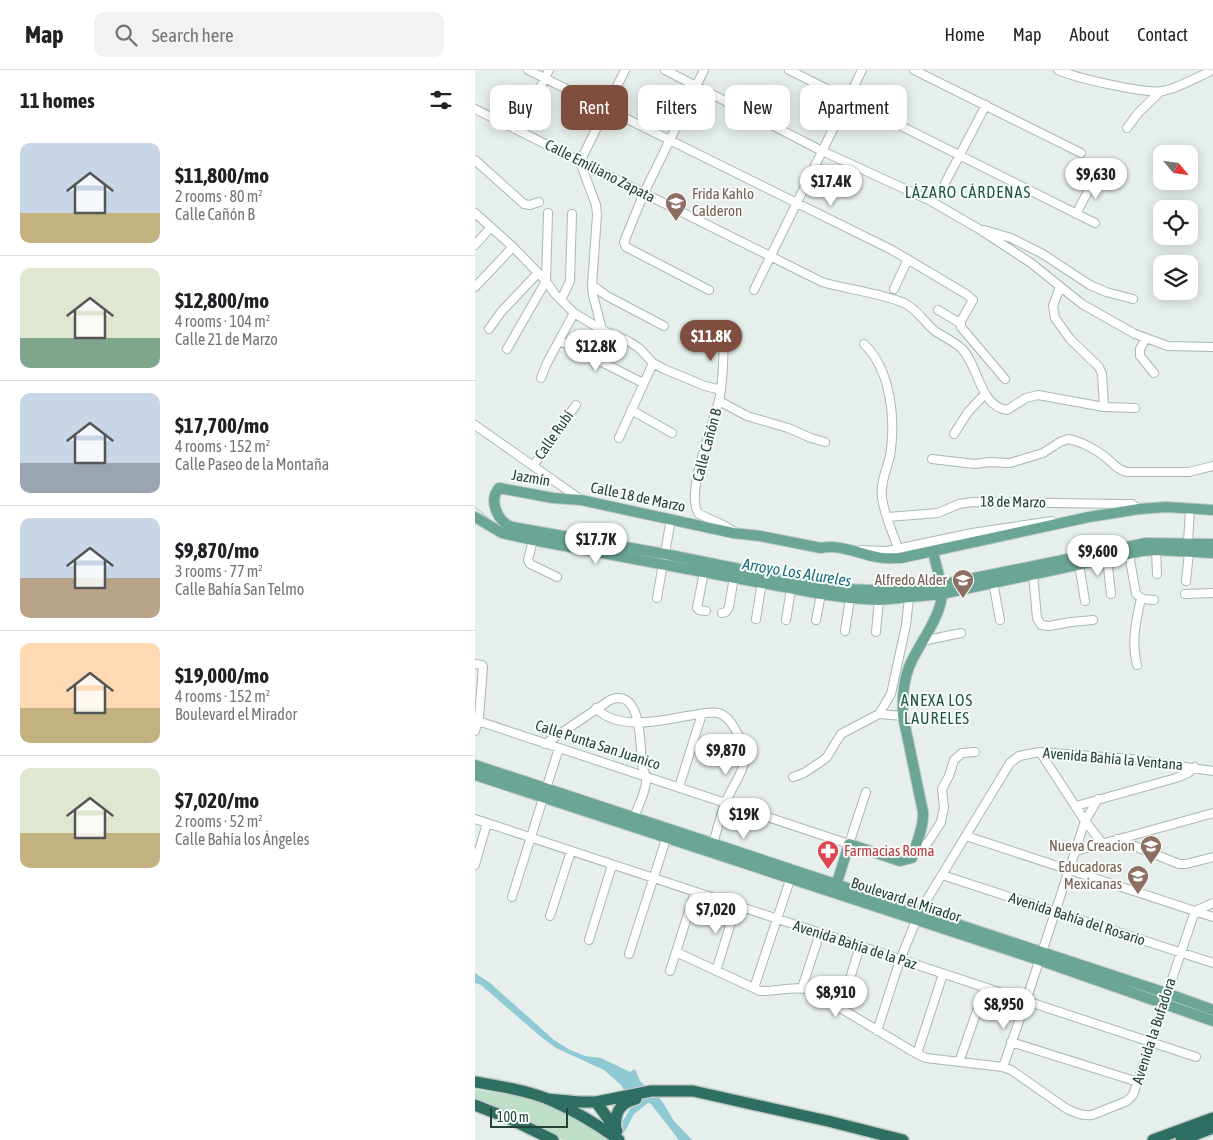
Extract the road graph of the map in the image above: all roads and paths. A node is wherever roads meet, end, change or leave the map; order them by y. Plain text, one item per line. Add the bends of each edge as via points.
1 (528, 70) edge
2 (549, 70) edge
3 (625, 70) edge
4 (665, 70) edge
5 (705, 70) edge
6 (789, 70) edge
7 (863, 70) edge
8 (915, 70) edge
9 (1058, 70) edge
10 (1209, 71) edge
11 (545, 78) junction
12 (1213, 81) edge
13 (542, 85) edge
14 (617, 85) edge
15 (695, 85) edge
16 (698, 85) edge
17 (820, 85) edge
18 (855, 85) edge
19 (561, 86) edge
20 (1161, 92) junction
21 (715, 95) edge
22 (986, 105) junction
23 (475, 109) edge
24 (490, 116) edge
25 (628, 119) edge
26 (1127, 128) dead end
27 (907, 129) edge
28 (519, 130) edge
29 (595, 130) edge
30 (676, 130) edge
31 (832, 130) edge
32 (671, 140) junction
33 (822, 151) junction
34 (1081, 153) dead end
35 (959, 156) junction
36 (475, 160) edge
37 (580, 162) junction
38 (1096, 176) dead end
39 (945, 183) dead end
40 (645, 193) junction
41 (539, 202) dead end
42 (797, 202) junction
43 (475, 213) edge
44 (548, 213) dead end
45 (573, 214) dead end
46 (1076, 214) junction
47 (1095, 223) dead end
48 (491, 227) junction
49 (979, 229) junction
50 (475, 245) edge
51 (513, 247) junction
52 (771, 257) junction
53 (908, 259) junction
54 (538, 273) junction
55 (546, 281) junction
56 (592, 285) junction
57 (475, 287) edge
58 (1060, 287) junction
59 (894, 288) dead end
60 (709, 290) dead end
61 (754, 290) dead end
62 (1133, 299) dead end
63 (561, 300) junction
64 (938, 310) dead end
65 (574, 313) junction
66 (960, 323) junction
67 (664, 326) dead end
68 (489, 329) dead end
69 (602, 330) junction
70 (724, 335) dead end
71 (1146, 338) junction
72 (560, 341) junction
73 (863, 344) dead end
74 (1213, 347) edge
75 (507, 349) dead end
76 (653, 363) junction
77 (1154, 373) dead end
78 (541, 378) dead end
79 (1005, 379) dead end
80 (643, 383) junction
81 (721, 390) junction
82 (985, 394) junction
83 (719, 401) junction
84 (576, 405) dead end
85 (1104, 407) junction
86 (1135, 408) dead end
87 (631, 410) junction
88 (475, 425) edge
89 (673, 433) dead end
90 (954, 434) dead end
91 (619, 438) dead end
92 (825, 442) dead end
93 (932, 459) dead end
94 (533, 466) junction
95 (1213, 466) edge
96 (581, 500) junction
97 (1190, 508) junction
98 (1139, 509) junction
99 (1213, 510) edge
100 (888, 517) junction
101 (475, 518) edge
102 (671, 520) junction
103 (1071, 522) junction
104 (731, 532) junction
105 (533, 540) junction
106 (1213, 544) edge
107 (898, 548) junction
108 (1189, 548) junction
109 (1156, 550) junction
110 (854, 551) junction
111 (933, 552) junction
112 (1213, 553) edge
113 (1129, 554) junction
114 (1107, 558) junction
115 (664, 560) junction
116 (1079, 564) junction
117 (704, 572) junction
118 (1033, 574) junction
119 (1157, 574) dead end
120 (557, 577) dead end
121 (734, 577) junction
122 (1186, 581) dead end
123 (762, 582) junction
124 (993, 582) junction
125 (791, 589) junction
126 (941, 589) junction
127 (1213, 593) edge
128 (821, 594) junction
129 (1111, 594) dead end
130 (1185, 594) dead end
131 (657, 598) dead end
132 (850, 598) junction
133 (909, 598) junction
134 (1141, 598) junction
135 (879, 600) junction
136 (1154, 600) dead end
137 (1085, 601) dead end
138 (705, 611) dead end
139 (725, 611) dead end
140 (756, 619) dead end
141 (786, 620) dead end
142 (816, 620) dead end
143 (1000, 620) dead end
144 (1093, 620) dead end
145 (845, 631) dead end
146 (876, 632) dead end
147 (961, 633) dead end
148 (922, 641) junction
149 (475, 664) edge
150 (1137, 665) dead end
151 (596, 708) junction
152 (702, 714) junction
153 (879, 714) junction
154 (903, 716) junction
155 (477, 721) edge
156 (637, 722) junction
157 (475, 731) edge
158 (545, 744) junction
159 (559, 748) junction
160 (975, 752) dead end
161 (1040, 752) junction
162 (475, 765) edge
163 (1195, 767) junction
164 (1213, 771) edge
165 (475, 775) edge
166 (645, 776) junction
167 (793, 777) dead end
168 (679, 787) junction
169 (866, 792) dead end
170 (545, 793) junction
171 (1098, 799) junction
172 (725, 803) junction
173 (1075, 806) junction
174 (1213, 813) edge
175 (475, 819) edge
176 (1085, 821) junction
177 (633, 822) junction
178 (487, 823) junction
179 (668, 833) junction
180 (966, 836) junction
181 (531, 838) junction
182 (1117, 839) junction
183 (1103, 843) junction
184 (849, 844) junction
185 (712, 848) junction
186 (571, 851) junction
187 (1076, 851) junction
188 (1213, 857) edge
189 (912, 858) junction
190 (475, 865) edge
191 (612, 865) junction
192 (1069, 870) junction
193 (792, 874) junction
194 (942, 875) junction
195 (653, 878) junction
196 (835, 888) junction
197 (695, 892) junction
198 (512, 898) dead end
199 (1213, 903) edge
200 (737, 906) junction
201 (1195, 910) junction
202 (1054, 912) junction
203 (550, 916) dead end
204 (918, 916) junction
205 (1213, 916) edge
206 (777, 919) junction
207 (820, 933) junction
208 (589, 940) dead end
209 (860, 946) junction
210 (676, 952) junction
211 (1180, 952) junction
212 (629, 954) dead end
213 (1041, 956) junction
214 (900, 960) junction
215 (1213, 963) edge
216 (670, 971) dead end
217 (716, 971) junction
218 (943, 974) junction
219 (754, 988) junction
220 (802, 988) junction
221 (985, 988) junction
222 (1165, 997) junction
223 (1026, 1001) junction
224 (841, 1008) junction
225 (1213, 1010) edge
226 (1213, 1020) edge
227 (877, 1031) junction
228 (1011, 1042) junction
229 (1150, 1042) junction
230 (917, 1054) junction
231 (1195, 1057) dead end
232 (959, 1062) junction
233 (1003, 1066) junction
234 (475, 1082) edge
235 (1138, 1082) junction
236 (655, 1093) junction
237 (627, 1098) junction
238 (547, 1099) junction
239 (596, 1102) junction
240 (475, 1105) edge
241 (1213, 1118) edge
242 (1213, 1128) edge
243 (620, 1137) edge
244 (553, 1140) edge
245 (885, 1140) edge
246 (903, 1140) edge
247 (1153, 1140) edge
248 (1181, 1140) edge

1 - 11 street
2 - 11 street
3 - 14 street
4 - 15 street
5 - 16 street
6 - 17 street
7 - 18 street
8 - 22 street
9 - 20 street via 1095,81
10 - 12 street
10 - 20 street
11 - 13 street
11 - 19 street
20 - 26 street
21 - 33 street
22 - 34 street
22 - 35 street
23 - 24 street, Calle Emiliano Zapata
25 - 32 street
27 - 35 street
28 - 37 street, Calle Emiliano Zapata
29 - 37 street
30 - 32 street
31 - 33 street
32 - 40 street
32 - 42 street
33 - 42 street
33 - 49 street via 929,200
35 - 39 street
35 - 46 street
36 - 41 street via 524,204
37 - 40 street, Calle Emiliano Zapata
37 - 56 street via 596,204
38 - 46 street
40 - 52 street, Calle Emiliano Zapata
40 - 60 street via 624,245
42 - 52 street
42 - 53 street
43 - 48 street
44 - 55 street
45 - 63 street via 570,281
46 - 47 street
48 - 50 street
48 - 51 street
49 - 58 street via 1031,263
49 - 62 street via 1011,238 1041,253 1090,286
51 - 54 street
51 - 57 street
52 - 61 street
52 - 82 street, Calle Emiliano Zapata via 822,282 884,296 910,306 933,330 966,353
53 - 59 street
53 - 66 street via 973,300
54 - 55 street
54 - 68 street
55 - 63 street
55 - 75 street
56 - 67 street
56 - 69 street
58 - 71 street via 1095,312
58 - 85 street via 1053,306 1055,318 1099,367
63 - 65 street
64 - 66 street
65 - 69 street
65 - 72 street
66 - 79 street
69 - 76 street via 639,348
70 - 81 street, Calle Cañón B
71 - 74 street via 1168,346
71 - 77 street via 1140,356
72 - 78 street
72 - 80 street
73 - 100 street via 875,357 890,399 892,444 881,496
76 - 80 street
76 - 81 street
80 - 87 street
81 - 83 street, Calle Cañón B
82 - 85 street, Calle Emiliano Zapata via 999,408 1007,410 1026,398 1038,395
82 - 90 street
83 - 92 street via 747,416
83 - 104 street, Calle Cañón B via 693,494 699,514
84 - 94 street, Calle Rubí
85 - 86 street
87 - 89 street
87 - 91 street
88 - 94 street, Calle 18 de Marzo
93 - 95 street via 975,464 1011,463 1043,453 1068,439 1098,452 1120,471 1189,472
94 - 96 street, Calle 18 de Marzo
96 - 102 main road, Calle 18 de Marzo
96 - 115 main road, Jazmín via 502,488 496,491 495,499 499,518 512,528
97 - 98 main road, Calle 18 de Marzo
97 - 99 main road, Calle 18 de Marzo
97 - 108 street
98 - 100 street, 18 de Marzo via 1131,504 971,502 938,513
98 - 103 main road, Calle 18 de Marzo
100 - 107 street
101 - 105 main road via 502,534
102 - 104 main road, Calle 18 de Marzo
102 - 115 street
103 - 107 street, Calle 18 de Marzo via 1049,521
103 - 111 main road, Calle 18 de Marzo
104 - 110 main road, Calle 18 de Marzo via 790,536
105 - 115 main road
105 - 120 street via 530,564
106 - 108 main road
107 - 110 street, Calle 18 de Marzo
108 - 109 main road
108 - 112 main road
108 - 122 street
108 - 126 main road via 1154,542 1129,546
109 - 113 main road
109 - 119 street
110 - 111 main road, Calle 18 de Marzo via 877,557 901,558
111 - 126 main road
113 - 114 main road
113 - 134 street via 1133,585
114 - 116 main road
114 - 129 street
115 - 117 main road
115 - 126 main road via 845,589
115 - 131 street
116 - 118 main road
116 - 137 street
117 - 121 main road
117 - 138 street via 697,608
118 - 124 main road
118 - 144 street via 1037,618 1041,625
121 - 123 main road
121 - 139 street
123 - 125 main road
123 - 140 street
124 - 126 main road
124 - 143 street
125 - 128 main road
125 - 141 street
126 - 133 main road
126 - 148 main road via 937,613
127 - 130 street
128 - 132 main road
128 - 142 street
132 - 135 main road
132 - 145 street
133 - 135 main road
133 - 153 street via 891,694
134 - 136 street
134 - 150 street via 1133,652
135 - 146 street
147 - 148 street
148 - 154 main road via 905,680
149 - 155 street via 483,667
151 - 156 street via 607,717
151 - 156 street via 621,698 629,701
151 - 158 street
152 - 156 street
152 - 168 street
152 - 172 street via 718,713 727,718 745,748 742,770
153 - 154 street
153 - 167 street via 841,734 827,757
154 - 189 main road via 923,812
155 - 157 street
155 - 158 street, Calle Punta San Juanico
156 - 166 street
158 - 159 street, Calle Punta San Juanico
159 - 166 street, Calle Punta San Juanico
159 - 170 street
160 - 189 street via 962,753 954,760 942,789 944,807 941,822 929,841
161 - 163 street, Avenida Bahía la Ventana
161 - 173 street
161 - 180 street, Avenida Bahía la Ventana via 1019,756 1010,763
162 - 170 main road, Boulevard el Mirador
163 - 164 street, Avenida Bahía la Ventana
163 - 171 street via 1176,778
165 - 170 main road, Boulevard el Mirador
166 - 168 street, Calle Punta San Juanico
166 - 177 street via 646,783
168 - 172 street, Calle Punta San Juanico
169 - 184 street
170 - 177 main road, Boulevard el Mirador
170 - 181 street
171 - 173 street
171 - 176 street
172 - 184 street, Calle Punta San Juanico
172 - 185 street
173 - 176 street
174 - 182 street
175 - 178 street, Avenida Bahía de la Paz
176 - 183 street
176 - 187 street
177 - 179 main road, Boulevard el Mirador
178 - 181 street, Avenida Bahía de la Paz
178 - 190 street
179 - 185 main road, Boulevard el Mirador
179 - 195 street
180 - 192 street
180 - 194 street, Avenida Bahía la Ventana
181 - 186 street, Avenida Bahía de la Paz
181 - 198 street
182 - 183 street
182 - 188 street via 1179,864
183 - 187 street
184 - 189 main road, Calle Punta San Juanico via 900,860
184 - 196 main road
185 - 193 main road, Boulevard el Mirador
186 - 191 street, Avenida Bahía de la Paz
186 - 203 street
187 - 192 street
191 - 195 street, Avenida Bahía de la Paz
191 - 208 street
192 - 201 street
192 - 202 street
193 - 196 main road, Boulevard el Mirador
193 - 206 street
194 - 202 street, Avenida Bahía del Rosario
194 - 204 street, Avenida Bahía la Ventana
195 - 197 street, Avenida Bahía de la Paz
195 - 212 street
196 - 204 main road, Boulevard el Mirador
197 - 200 street, Avenida Bahía de la Paz
197 - 210 street
199 - 201 street
200 - 206 street, Avenida Bahía de la Paz
200 - 217 street
201 - 205 street
201 - 211 street, Avenida la Bufadora
202 - 211 street, Avenida Bahía del Rosario
202 - 213 street
204 - 213 main road, Boulevard el Mirador
204 - 214 street, Avenida Bahía la Ventana
206 - 207 street, Avenida Bahía de la Paz
206 - 219 street
207 - 209 street, Avenida Bahía de la Paz
207 - 220 street
209 - 214 street, Avenida Bahía de la Paz
209 - 224 street
210 - 216 street
210 - 217 street
211 - 215 street, Avenida Bahía del Rosario
211 - 222 street, Avenida la Bufadora
213 - 222 main road, Boulevard el Mirador
213 - 223 street
214 - 218 street, Avenida Bahía de la Paz
214 - 227 street, Avenida Bahía la Ventana
217 - 219 street
218 - 221 street, Avenida Bahía de la Paz
218 - 230 street
219 - 220 street via 769,992
220 - 224 street
221 - 223 street, Avenida Bahía de la Paz
221 - 232 street
222 - 225 main road, Boulevard el Mirador
222 - 226 main road, Boulevard el Mirador
222 - 229 street, Avenida la Bufadora
223 - 228 street
223 - 229 street, Avenida Bahía de la Paz
224 - 227 street
227 - 230 street
228 - 233 street
228 - 235 street
229 - 231 street, Avenida Bahía de la Paz
229 - 235 street, Avenida la Bufadora
230 - 232 street
232 - 233 street
233 - 235 street, Avenida la Bufadora via 1067,1109 1086,1116 1129,1100
234 - 238 highway
236 - 237 highway
236 - 245 highway via 693,1095
236 - 246 highway via 693,1091
237 - 239 highway
237 - 243 highway via 617,1113
238 - 239 highway
238 - 243 highway
239 - 243 highway
240 - 244 highway
241 - 247 highway
242 - 248 highway

